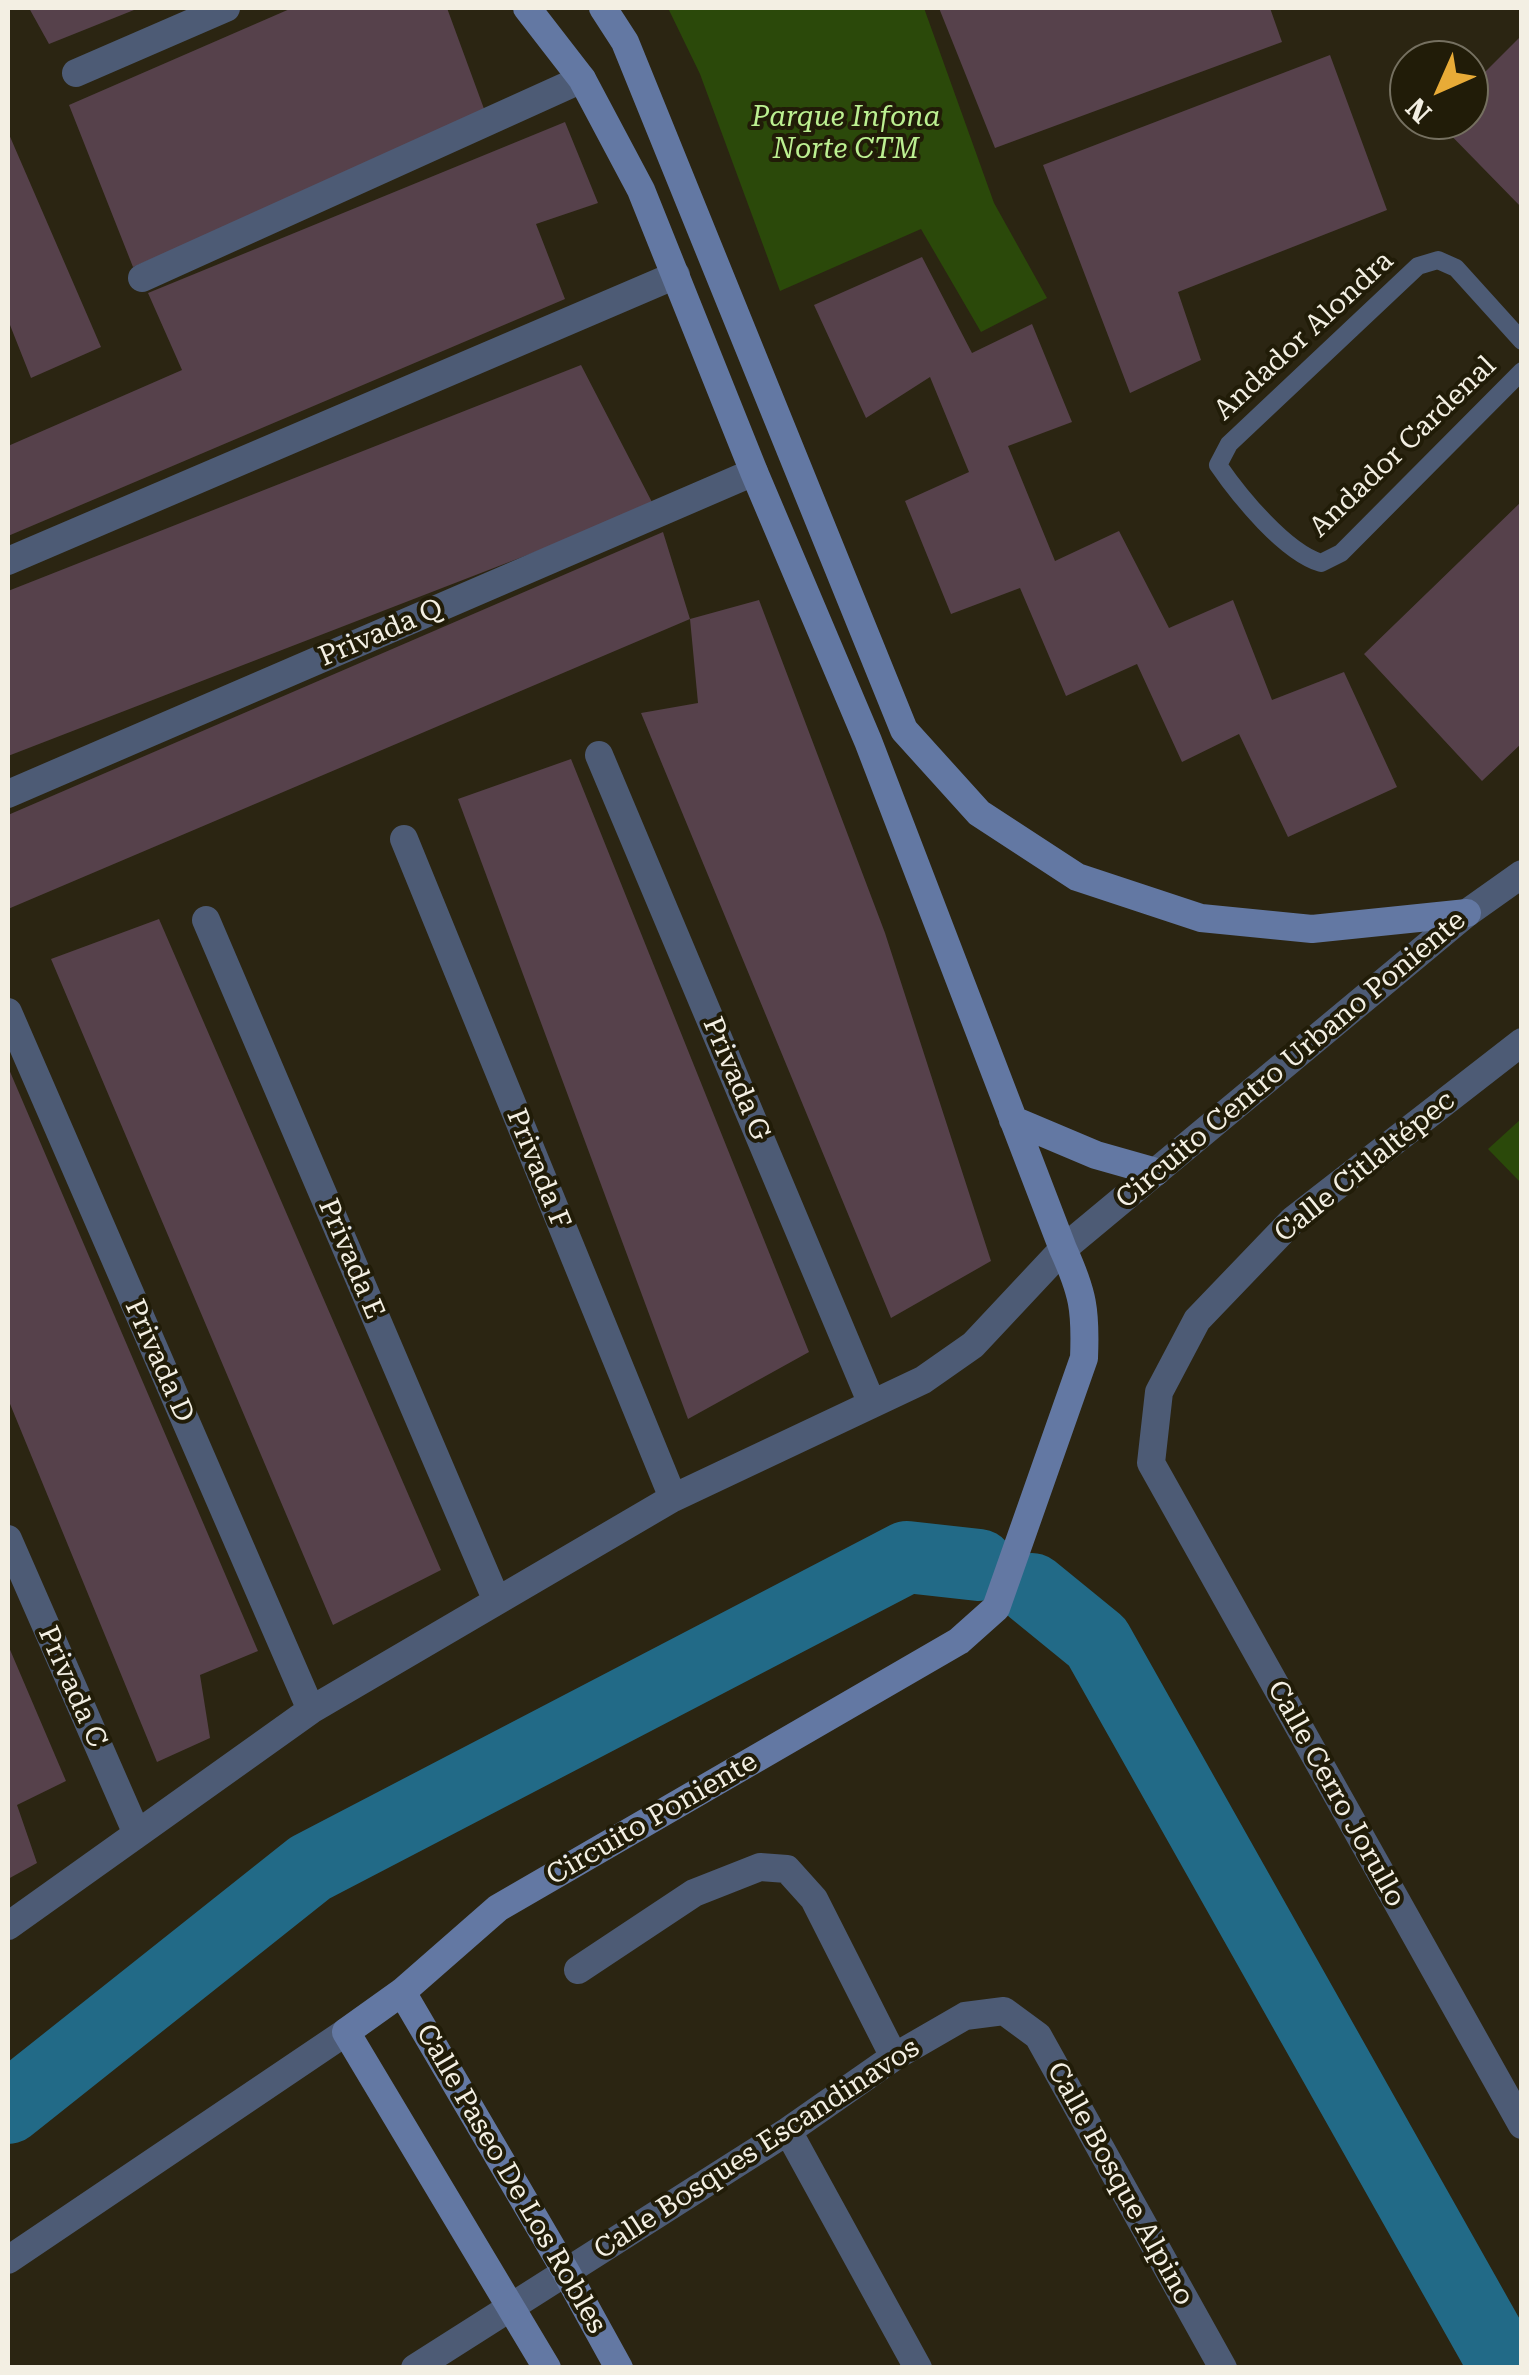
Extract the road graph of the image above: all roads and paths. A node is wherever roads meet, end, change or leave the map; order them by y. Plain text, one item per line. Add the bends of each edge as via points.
1 (226, 8) edge
2 (527, 8) edge
3 (602, 8) edge
4 (76, 73) dead end
5 (582, 80) junction
6 (676, 274) junction
7 (142, 278) dead end
8 (1522, 342) edge
9 (1522, 371) edge
10 (754, 472) junction
11 (8, 561) edge
12 (1322, 562) joint
13 (599, 755) dead end
14 (8, 794) edge
15 (404, 839) dead end
16 (1522, 874) edge
17 (1468, 913) junction
18 (206, 920) dead end
19 (8, 1012) edge
20 (1522, 1042) edge
21 (1013, 1120) junction
22 (1156, 1172) junction
23 (1062, 1250) junction
24 (872, 1404) junction
25 (1151, 1463) joint
26 (673, 1498) junction
27 (8, 1539) edge
28 (496, 1600) junction
29 (311, 1710) junction
30 (137, 1834) junction
31 (8, 1926) edge
32 (578, 1970) dead end
33 (402, 1992) junction
34 (1004, 2012) joint
35 (346, 2032) junction
36 (894, 2058) junction
37 (1522, 2125) edge
38 (788, 2131) junction
39 (8, 2260) edge
40 (566, 2272) junction
41 (513, 2306) junction
42 (414, 2368) edge
43 (547, 2368) edge
44 (619, 2368) edge
45 (918, 2368) edge
46 (1223, 2368) edge

1 - 4 street
2 - 5 main road, Circuito Poniente
3 - 17 main road via 625,42 904,730 978,814 1077,878 1201,918 1312,929
5 - 6 main road, Circuito Poniente via 641,190
5 - 7 street
6 - 10 main road, Circuito Poniente
6 - 11 street
8 - 12 lane, Andador Alondra via 1456,268 1438,260 1418,266 1229,444 1218,465 1232,486 1302,557
9 - 12 lane, Andador Cardenal via 1341,553
10 - 14 street, Privada Q
10 - 21 main road, Circuito Poniente via 868,740
13 - 24 street, Privada G
15 - 26 street, Privada F
16 - 17 street, Circuito Centro Urbano Poniente
17 - 22 street, Circuito Centro Urbano Poniente
18 - 28 street, Privada E
19 - 29 street, Privada D
20 - 25 street, Calle Citlaltépec via 1293,1220 1197,1320 1159,1392
21 - 22 main road via 1096,1156
21 - 23 main road, Circuito Poniente
22 - 23 street, Circuito Centro Urbano Poniente
23 - 24 street, Circuito Centro Urbano Poniente via 972,1345 924,1380
23 - 33 main road, Circuito Poniente via 1082,1290 1084,1358 996,1608 959,1642 498,1908
24 - 26 street, Circuito Centro Urbano Poniente
25 - 37 street, Calle Cerro Jorullo
26 - 28 street, Circuito Centro Urbano Poniente
27 - 30 street, Privada C
28 - 29 street, Circuito Centro Urbano Poniente
29 - 30 street, Circuito Centro Urbano Poniente
30 - 31 street, Circuito Centro Urbano Poniente
32 - 36 street via 694,1894 760,1867 786,1869 814,1899
33 - 35 main road, Circuito Poniente
33 - 40 main road, Calle Paseo De Los Robles
34 - 36 street, Calle Bosques Escandinavos via 966,2016
34 - 46 street, Calle Bosque Alpino via 1038,2036
35 - 39 street, Circuito Poniente
35 - 41 main road
36 - 38 street, Calle Bosques Escandinavos
38 - 40 street, Calle Bosques Escandinavos
38 - 45 street
40 - 41 street, Calle Bosques Escandinavos
40 - 44 main road, Calle Paseo De Los Robles
41 - 42 street, Calle Bosques Escandinavos
41 - 43 main road

